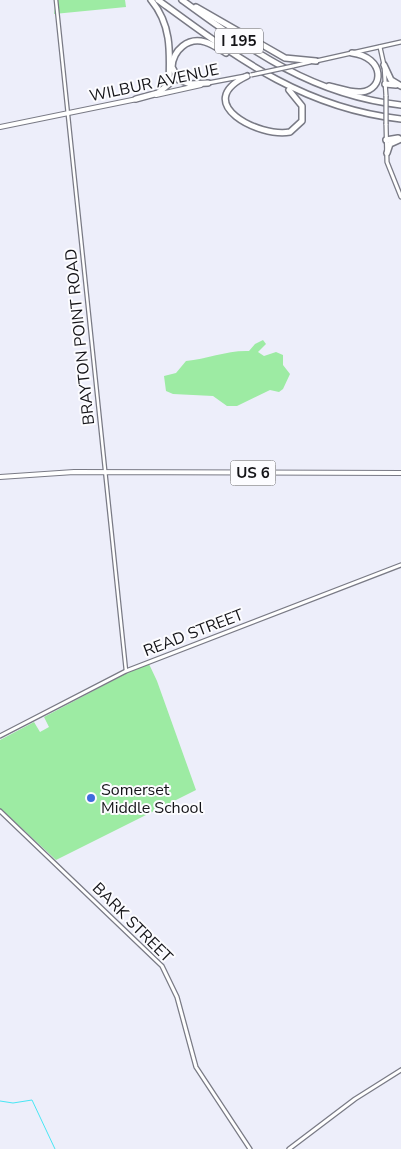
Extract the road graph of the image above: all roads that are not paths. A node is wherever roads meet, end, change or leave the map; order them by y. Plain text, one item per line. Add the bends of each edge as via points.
1 (56, 0) edge
2 (151, 0) edge
3 (158, 0) edge
4 (183, 0) edge
5 (401, 42) edge
6 (380, 47) junction
7 (352, 53) junction
8 (316, 60) junction
9 (249, 65) junction
10 (384, 65) junction
11 (249, 75) junction
12 (299, 77) junction
13 (270, 78) junction
14 (208, 84) junction
15 (385, 84) junction
16 (401, 86) edge
17 (136, 99) junction
18 (401, 105) edge
19 (68, 113) junction
20 (401, 119) edge
21 (0, 127) edge
22 (401, 138) edge
23 (386, 140) junction
24 (387, 152) junction
25 (401, 197) edge
26 (104, 472) junction
27 (401, 473) edge
28 (0, 477) edge
29 (401, 565) edge
30 (126, 671) junction
31 (0, 736) edge
32 (0, 811) edge
33 (401, 1070) edge
34 (250, 1149) edge
35 (289, 1149) edge

1 - 19 street, BRAYTON POINT ROAD
2 - 17 highway via 168,32 169,84 158,93
3 - 9 highway, I 195
4 - 8 highway via 281,56 297,61
4 - 12 highway, I 195 via 258,54
5 - 6 main road, WILBUR AVENUE
6 - 7 main road, WILBUR AVENUE
6 - 10 main road
7 - 8 main road, WILBUR AVENUE
7 - 12 highway via 366,55 376,64 377,79 368,90 355,92
8 - 11 main road, WILBUR AVENUE, bridge
9 - 13 highway, I 195
9 - 14 highway via 206,42 194,40 184,44 173,59 176,77 190,84
10 - 15 main road
10 - 16 highway via 391,80
11 - 13 highway via 227,89 228,109 254,126 278,133 290,132 302,121 302,106 293,93
11 - 14 main road, WILBUR AVENUE
12 - 18 highway, I 195 via 352,96
13 - 20 highway, I 195 via 328,103
14 - 17 main road, WILBUR AVENUE
15 - 16 highway
15 - 23 main road, bridge
17 - 19 main road, WILBUR AVENUE
19 - 21 main road, WILBUR AVENUE
19 - 26 street, BRAYTON POINT ROAD
22 - 23 highway
22 - 24 highway via 390,144
23 - 24 main road
24 - 25 main road via 388,166
26 - 27 main road, US 6
26 - 28 main road, US 6
26 - 30 street, BRAYTON POINT ROAD
29 - 30 main road, READ STREET
30 - 31 main road, READ STREET
32 - 34 main road, BARK STREET via 149,952 166,972 177,997 196,1067
33 - 35 main road via 355,1099

